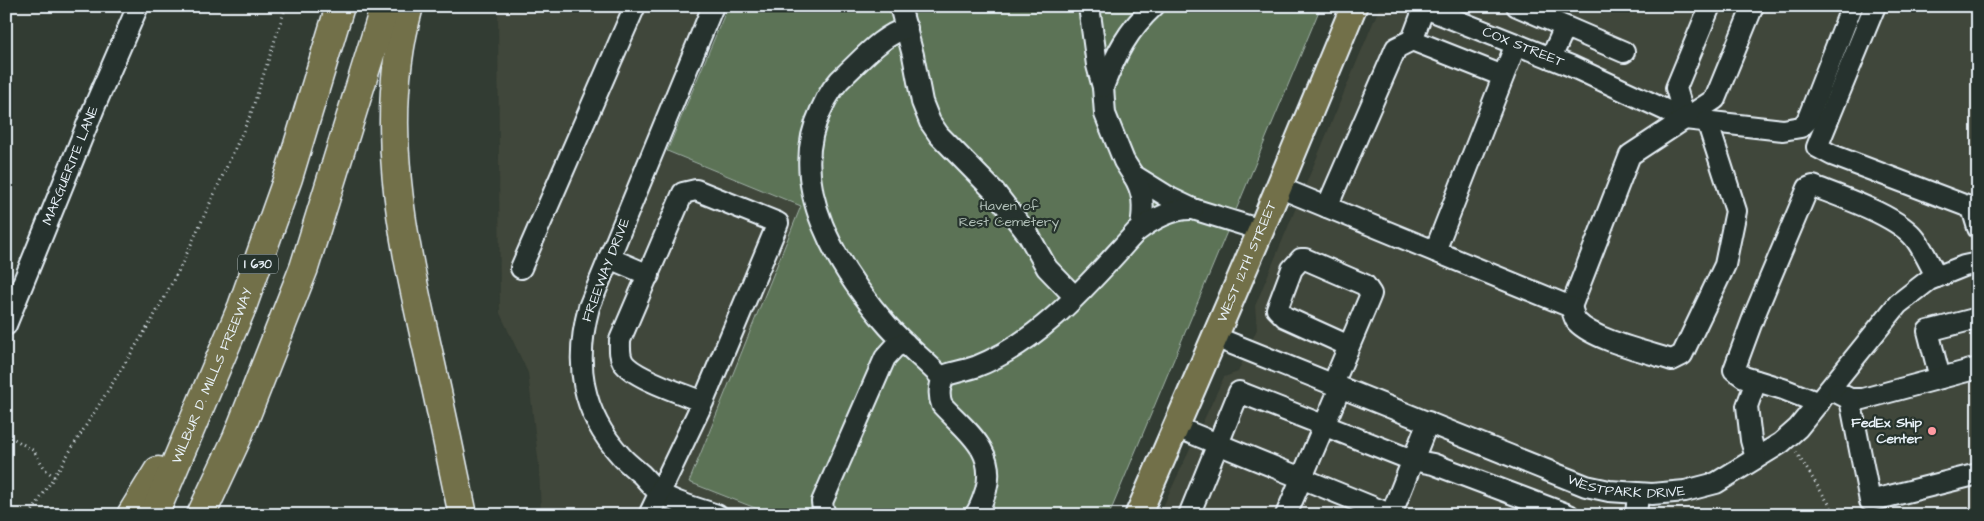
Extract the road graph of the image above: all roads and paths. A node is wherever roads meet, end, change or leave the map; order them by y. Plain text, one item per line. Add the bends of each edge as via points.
1 (138, 6) edge
2 (286, 6) edge
3 (340, 6) edge
4 (385, 6) edge
5 (409, 6) edge
6 (635, 6) edge
7 (714, 6) edge
8 (900, 6) edge
9 (1088, 6) edge
10 (1154, 6) edge
11 (1354, 6) edge
12 (1517, 6) edge
13 (1710, 6) edge
14 (1753, 6) edge
15 (1852, 6) edge
16 (1875, 6) edge
17 (1428, 8) edge
18 (1566, 27) junction
19 (907, 28) junction
20 (1412, 40) junction
21 (1516, 44) junction
22 (1624, 52) dead end
23 (1551, 58) junction
24 (1503, 76) junction
25 (1103, 87) junction
26 (1685, 119) junction
27 (1707, 121) junction
28 (1133, 175) junction
29 (1278, 187) junction
30 (1975, 204) edge
31 (1327, 207) junction
32 (1193, 209) junction
33 (1141, 228) junction
34 (1978, 228) edge
35 (1261, 230) junction
36 (1435, 251) junction
37 (610, 258) junction
38 (1978, 263) edge
39 (521, 268) dead end
40 (648, 275) junction
41 (1936, 277) junction
42 (1074, 296) junction
43 (1571, 307) junction
44 (1978, 318) edge
45 (6, 325) edge
46 (1215, 337) junction
47 (905, 343) junction
48 (1349, 346) junction
49 (1978, 368) edge
50 (1940, 378) junction
51 (942, 379) junction
52 (1756, 381) junction
53 (1337, 386) junction
54 (207, 392) junction
55 (1825, 396) junction
56 (1850, 399) junction
57 (703, 402) junction
58 (1428, 422) junction
59 (1324, 425) junction
60 (1176, 427) junction
61 (6, 434) edge
62 (1785, 440) junction
63 (1218, 444) junction
64 (1756, 458) junction
65 (1412, 460) junction
66 (1978, 474) edge
67 (54, 478) junction
68 (1302, 478) junction
69 (659, 493) junction
70 (1638, 494) junction
71 (1978, 512) edge
72 (1144, 513) edge
73 (1391, 514) edge
74 (30, 515) edge
75 (131, 515) edge
76 (154, 515) edge
77 (201, 515) edge
78 (463, 515) edge
79 (649, 515) edge
80 (717, 515) edge
81 (826, 515) edge
82 (975, 515) edge
83 (1189, 515) edge
84 (1286, 515) edge
85 (1568, 515) edge
86 (1636, 515) edge
87 (1836, 515) edge
88 (1967, 515) edge

1 - 45 street, MARGUERITE LANE
2 - 67 path via 250,116 182,264 152,320
3 - 54 highway, WILBUR D. MILLS FREEWAY / I 630 via 288,178 242,307
4 - 77 highway via 304,268 237,438
5 - 78 highway via 401,37 394,110 396,188
6 - 39 street
7 - 37 street, FREEWAY DRIVE
8 - 19 street
9 - 25 street
10 - 25 street via 1134,27 1116,54
11 - 29 main road, WEST 12TH STREET
12 - 18 street
13 - 26 street via 1676,88
14 - 26 street via 1715,99
15 - 27 street, COX STREET via 1801,127 1783,130
16 - 30 street via 1817,147
17 - 20 street
17 - 21 street, COX STREET
18 - 22 street
18 - 23 street
19 - 42 street via 922,102 930,122 995,192 1047,268
19 - 47 street via 884,39 838,80 816,120 809,157 809,177 834,252 857,287
20 - 24 street
20 - 31 street via 1396,48
21 - 23 street, COX STREET
21 - 24 street
23 - 26 street, COX STREET
24 - 36 street
25 - 28 street via 1105,114
26 - 27 street, COX STREET
26 - 43 street via 1630,155
27 - 43 street via 1736,211 1725,265 1682,355 1672,360 1589,331 1576,320
28 - 32 street
28 - 33 street via 1144,207
29 - 31 street
29 - 35 main road, WEST 12TH STREET
30 - 34 street
31 - 36 street
32 - 33 street via 1173,211
32 - 35 street
33 - 42 street
35 - 46 main road, WEST 12TH STREET
36 - 43 street
37 - 40 street
37 - 69 street, FREEWAY DRIVE via 589,307 583,332 582,377 588,402 606,438
38 - 41 street, WESTPARK DRIVE
40 - 57 street via 620,340 623,362 637,374
40 - 57 street via 684,193 696,190 778,223
41 - 52 street via 1907,230 1847,199 1813,186 1808,188 1734,370
41 - 55 street, WESTPARK DRIVE via 1898,304
42 - 51 street via 1060,314 1031,336 988,361
44 - 50 street via 1928,331
46 - 53 street, WESTPARK DRIVE
46 - 60 main road, WEST 12TH STREET
47 - 51 street
47 - 81 street via 895,347 885,358 822,502
48 - 48 street via 1369,299 1369,289 1301,259 1292,269 1276,309 1285,317
48 - 53 street
49 - 50 street
50 - 56 street via 1863,399
51 - 82 street via 942,405 978,442 987,462 988,482
52 - 55 street
52 - 64 street via 1747,406
53 - 58 street, WESTPARK DRIVE
53 - 59 street
54 - 75 highway
54 - 76 highway, WILBUR D. MILLS FREEWAY / I 630
55 - 56 street
55 - 62 street, WESTPARK DRIVE
56 - 66 street via 1870,501
57 - 69 street
58 - 65 street
58 - 70 street, WESTPARK DRIVE via 1586,486
59 - 63 street via 1239,392
59 - 65 street
59 - 68 street
60 - 63 street
60 - 72 main road, WEST 12TH STREET
61 - 67 path via 34,451
62 - 64 street, WESTPARK DRIVE
62 - 87 path via 1798,454
63 - 68 street
63 - 83 street
64 - 70 street, WESTPARK DRIVE via 1716,483 1685,490
65 - 73 street
65 - 85 street via 1433,464
67 - 74 path
68 - 73 street
68 - 84 street
69 - 79 street
69 - 80 street, FREEWAY DRIVE
70 - 86 street
71 - 88 path

